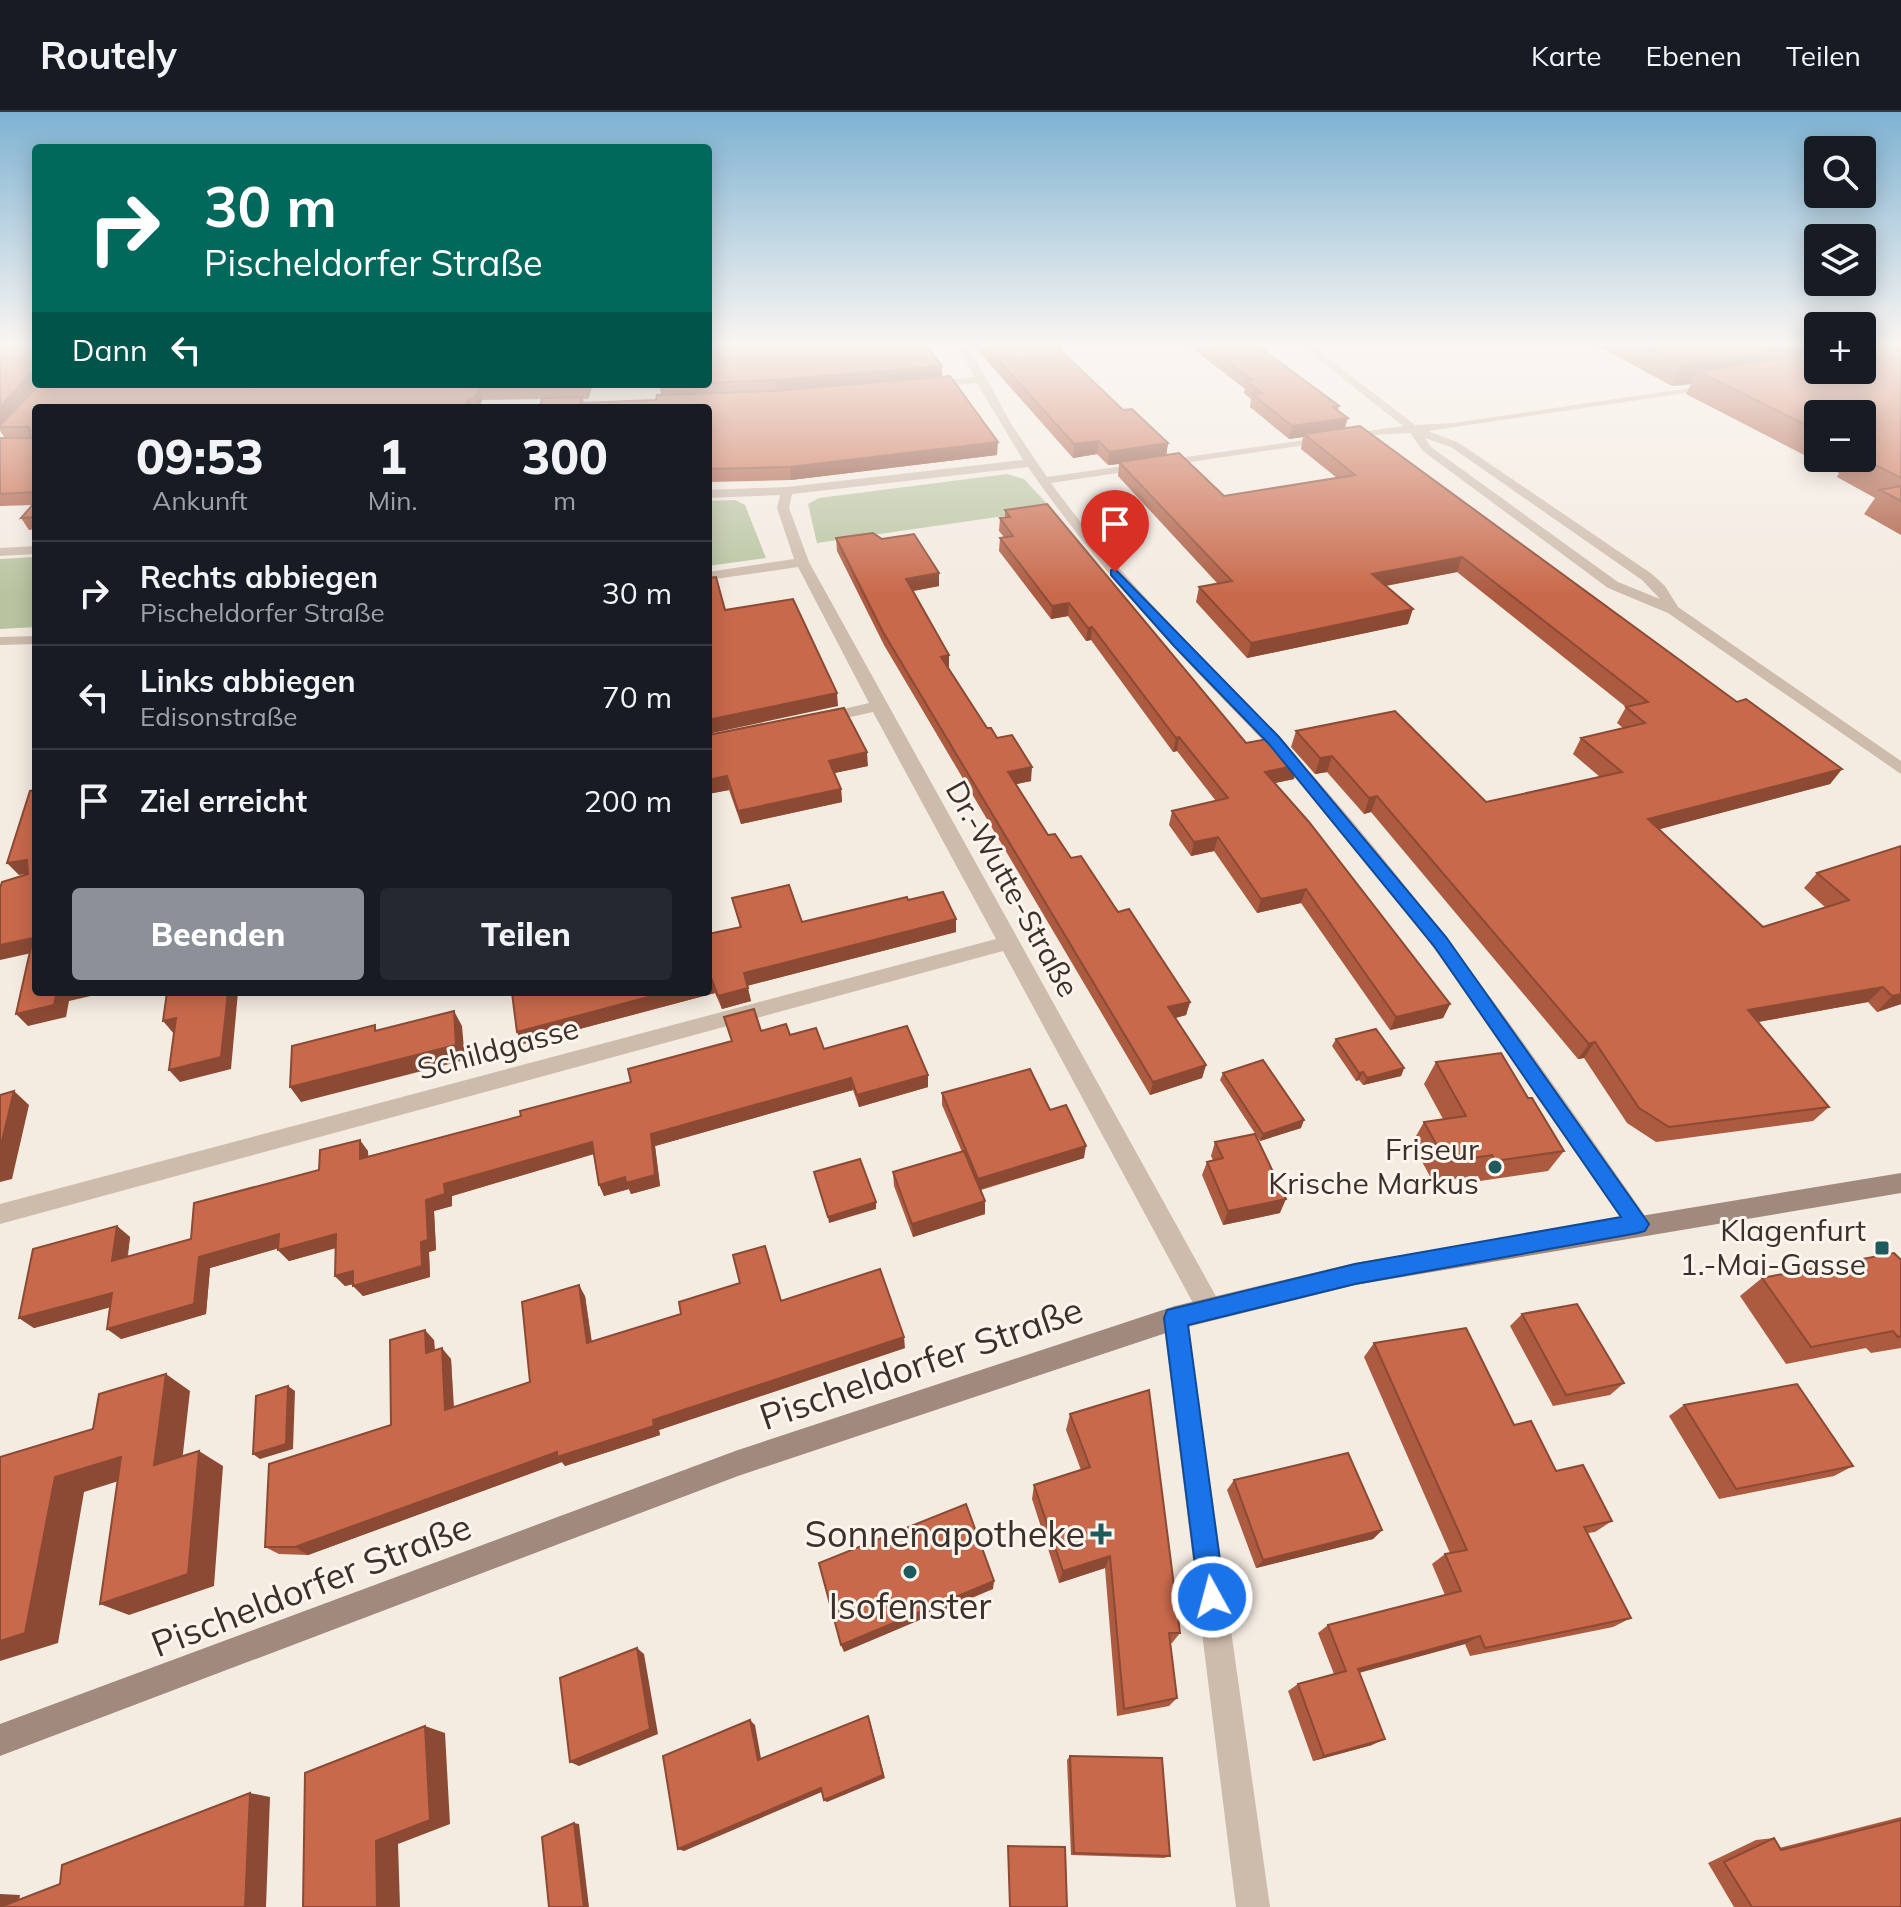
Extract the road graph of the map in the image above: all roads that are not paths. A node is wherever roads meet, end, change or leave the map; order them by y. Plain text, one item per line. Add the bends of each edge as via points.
1 (1008, 428) edge
2 (1430, 428) edge
3 (1413, 429) junction
4 (1029, 463) junction
5 (1044, 481) junction
6 (787, 491) junction
7 (712, 494) edge
8 (32, 550) edge
9 (0, 552) edge
10 (802, 562) junction
11 (712, 575) edge
12 (1673, 610) junction
13 (32, 640) edge
14 (0, 641) edge
15 (878, 706) junction
16 (801, 722) edge
17 (1901, 769) edge
18 (1011, 942) junction
19 (1901, 1183) edge
20 (0, 1214) edge
21 (1638, 1224) junction
22 (1209, 1308) junction
23 (1175, 1318) junction
24 (0, 1740) edge
25 (1253, 1907) edge

1 - 4 street
2 - 3 street
3 - 5 street
3 - 12 street via 1427,449 1613,585
3 - 12 street via 1455,445 1647,577
4 - 5 street
4 - 6 street
5 - 21 street via 1178,643 1274,740 1440,942
6 - 7 street
6 - 10 street, Dr.-Wutte-Straße via 783,508
8 - 9 street
10 - 11 street
10 - 15 street, Dr.-Wutte-Straße
12 - 17 street
13 - 14 street
15 - 16 street
15 - 18 street, Dr.-Wutte-Straße
18 - 20 street, Schildgasse
18 - 22 street, Dr.-Wutte-Straße
19 - 21 main road, Pischeldorfer Straße
21 - 22 main road, Pischeldorfer Straße via 1355,1274
22 - 23 main road, Pischeldorfer Straße
23 - 24 main road, Pischeldorfer Straße via 738,1463
23 - 25 street

